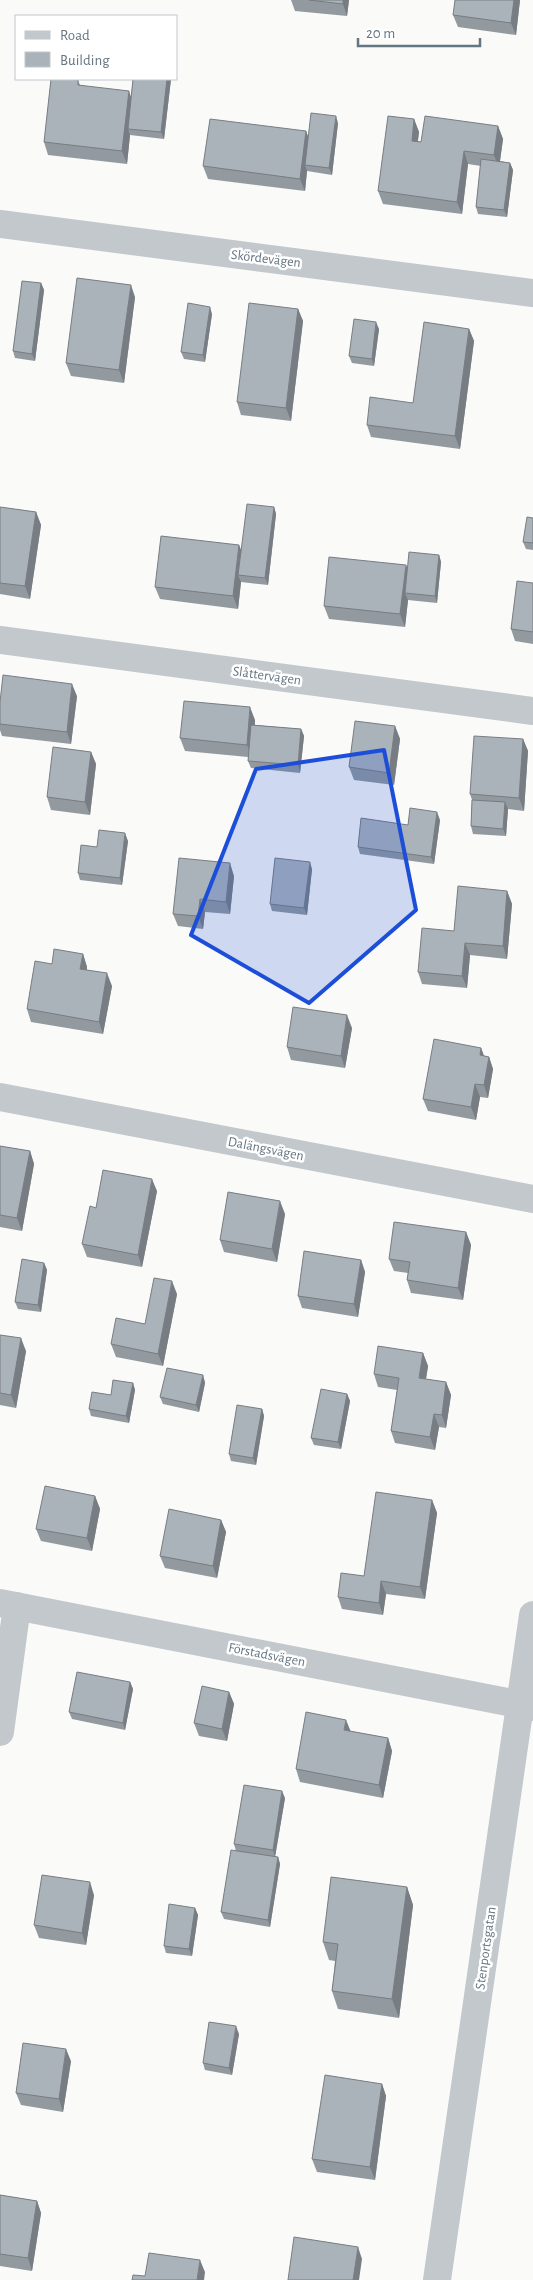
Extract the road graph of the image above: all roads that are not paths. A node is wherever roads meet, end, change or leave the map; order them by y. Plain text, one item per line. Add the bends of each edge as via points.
1 (0, 224) edge
2 (533, 293) edge
3 (0, 640) edge
4 (533, 711) edge
5 (0, 1098) edge
6 (533, 1200) edge
7 (8, 1605) edge
8 (533, 1615) edge
9 (527, 1705) edge
10 (0, 1732) edge
11 (437, 2280) edge

1 - 2 street, Skördevägen
3 - 4 street, Slåttervägen
5 - 6 street, Dalängsvägen
7 - 9 street, Förstadsvägen
7 - 10 street
8 - 9 street, Stenportsgatan
9 - 11 street, Stenportsgatan

